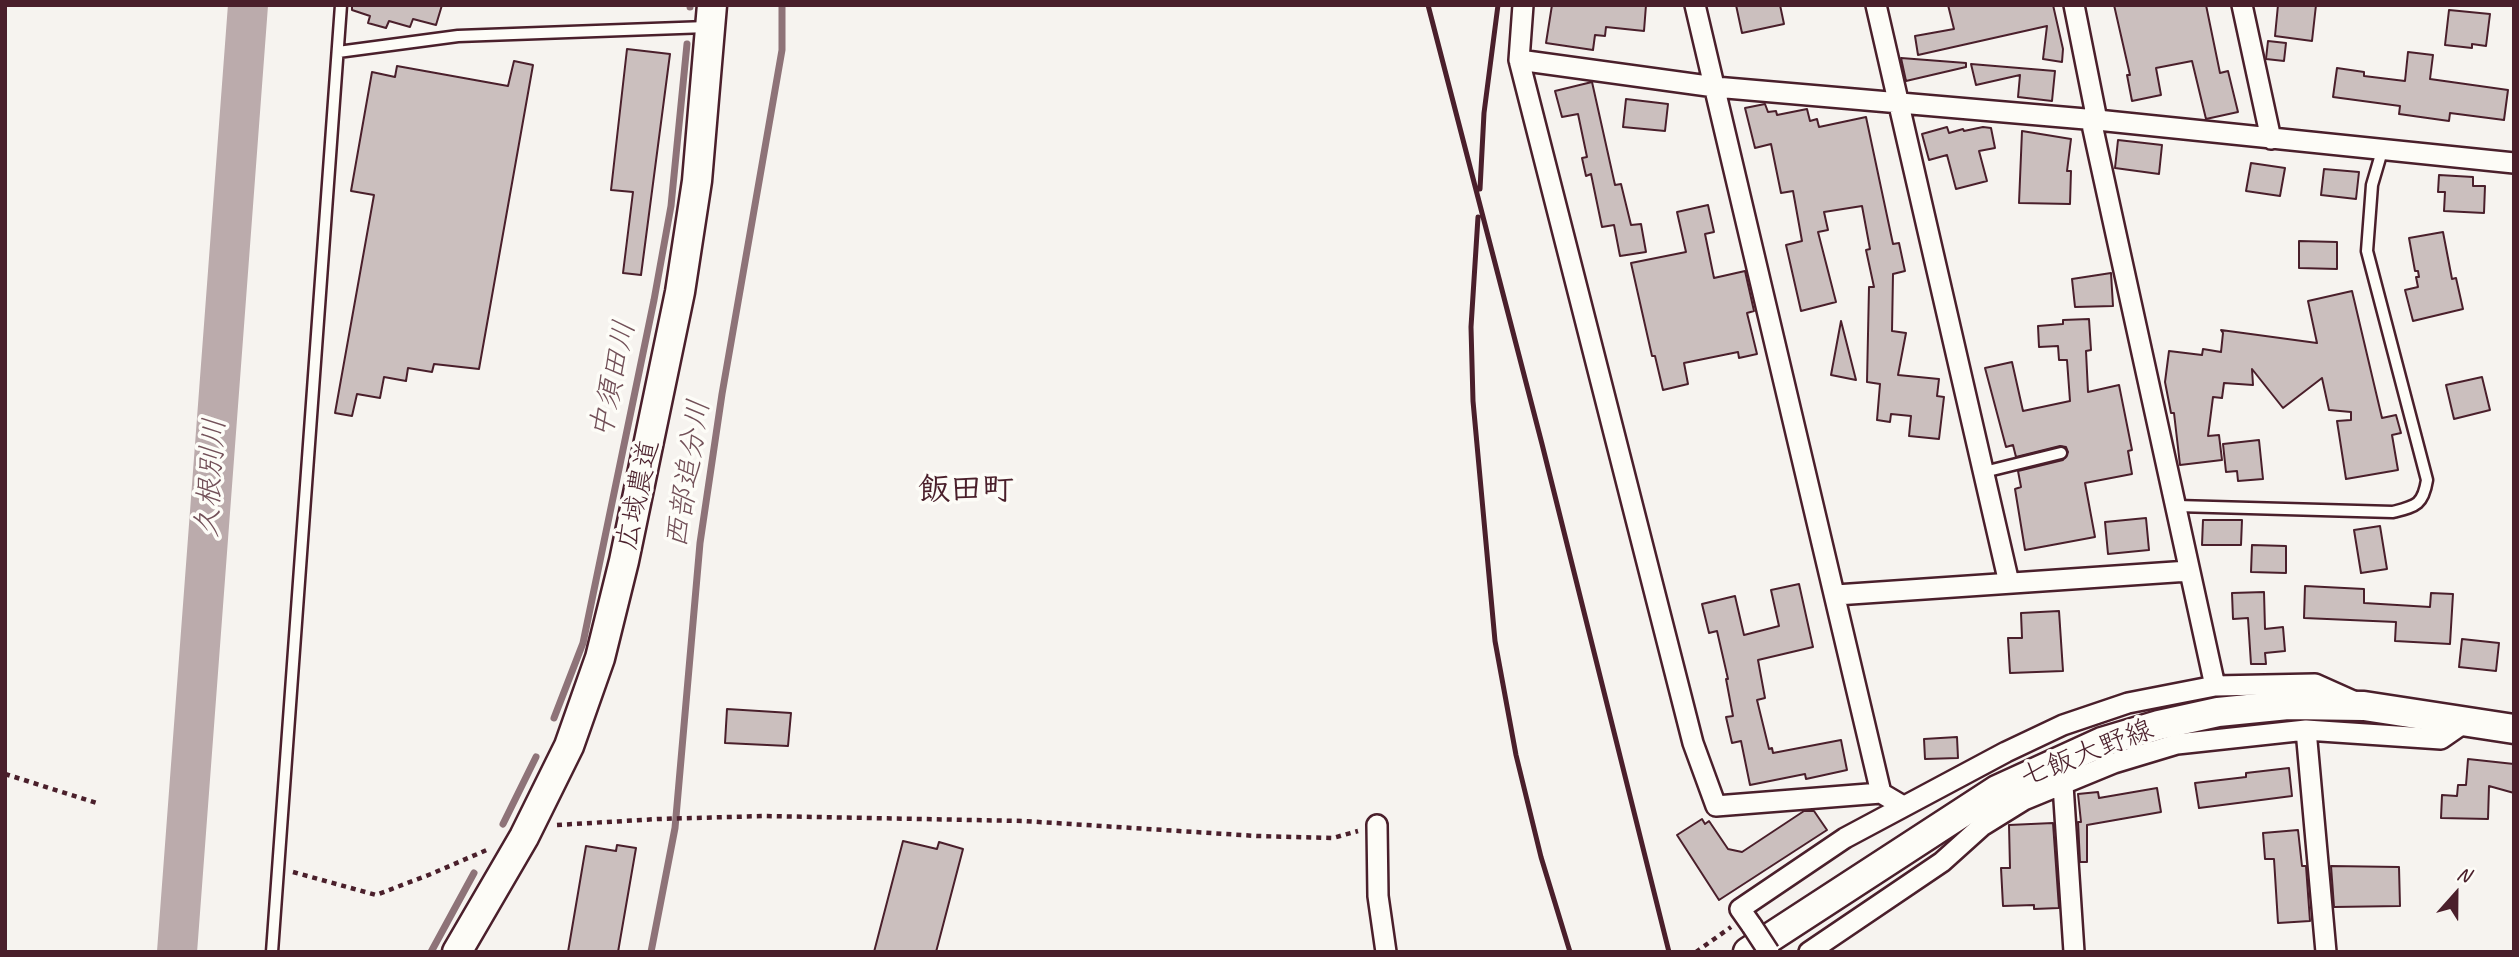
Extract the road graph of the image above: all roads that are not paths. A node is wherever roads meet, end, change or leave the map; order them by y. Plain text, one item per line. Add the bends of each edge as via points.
1 (341, 5) edge
2 (1523, 5) edge
3 (1695, 5) edge
4 (1876, 5) edge
5 (2074, 5) edge
6 (2242, 5) edge
7 (712, 16) edge
8 (338, 52) junction
9 (1519, 60) junction
10 (1715, 87) junction
11 (1900, 103) junction
12 (2094, 120) junction
13 (2271, 139) junction
14 (2382, 151) junction
15 (2514, 163) edge
16 (2061, 453) dead end
17 (1984, 472) junction
18 (2177, 506) junction
19 (2189, 571) junction
20 (2009, 583) junction
21 (1836, 595) junction
22 (2215, 686) junction
23 (2364, 706) junction
24 (2467, 721) junction
25 (2514, 729) edge
26 (2306, 730) junction
27 (2063, 785) junction
28 (1881, 793) junction
29 (1903, 806) junction
30 (1377, 825) road end
31 (1749, 931) edge
32 (272, 952) edge
33 (457, 952) edge
34 (1386, 952) edge
35 (1769, 952) edge
36 (1809, 952) edge
37 (2074, 952) edge
38 (2326, 952) edge

1 - 8 lane
2 - 9 street
3 - 10 street
4 - 11 street
5 - 12 street
6 - 13 street
7 - 8 lane via 458,36
7 - 33 street, 広域農道 via 697,181 680,292 600,658 569,746 524,837
8 - 32 lane
9 - 10 street
9 - 28 street via 1693,743 1716,806
10 - 11 street
10 - 21 street
11 - 12 street
11 - 17 street
12 - 13 street
12 - 18 street
13 - 14 street
14 - 15 street
14 - 18 lane via 2372,185 2367,251 2427,480 2425,497 2414,507 2393,512
16 - 17 lane
17 - 20 street
18 - 19 street
19 - 20 street
19 - 22 street
20 - 21 street
21 - 28 street
22 - 23 street via 2315,684
22 - 29 street via 2128,704 2063,725
23 - 24 street, 七飯大野線
23 - 31 street, 七飯大野線 via 2288,705 2218,712 2102,741 1997,790
24 - 25 street, 七飯大野線
24 - 26 street via 2441,739
26 - 27 street via 2177,744 2114,762
26 - 38 street
27 - 36 street via 2024,800 1982,826 1942,862
27 - 37 street
28 - 29 street
29 - 31 street via 1740,909
30 - 34 street via 1378,896
31 - 35 street, bridge

